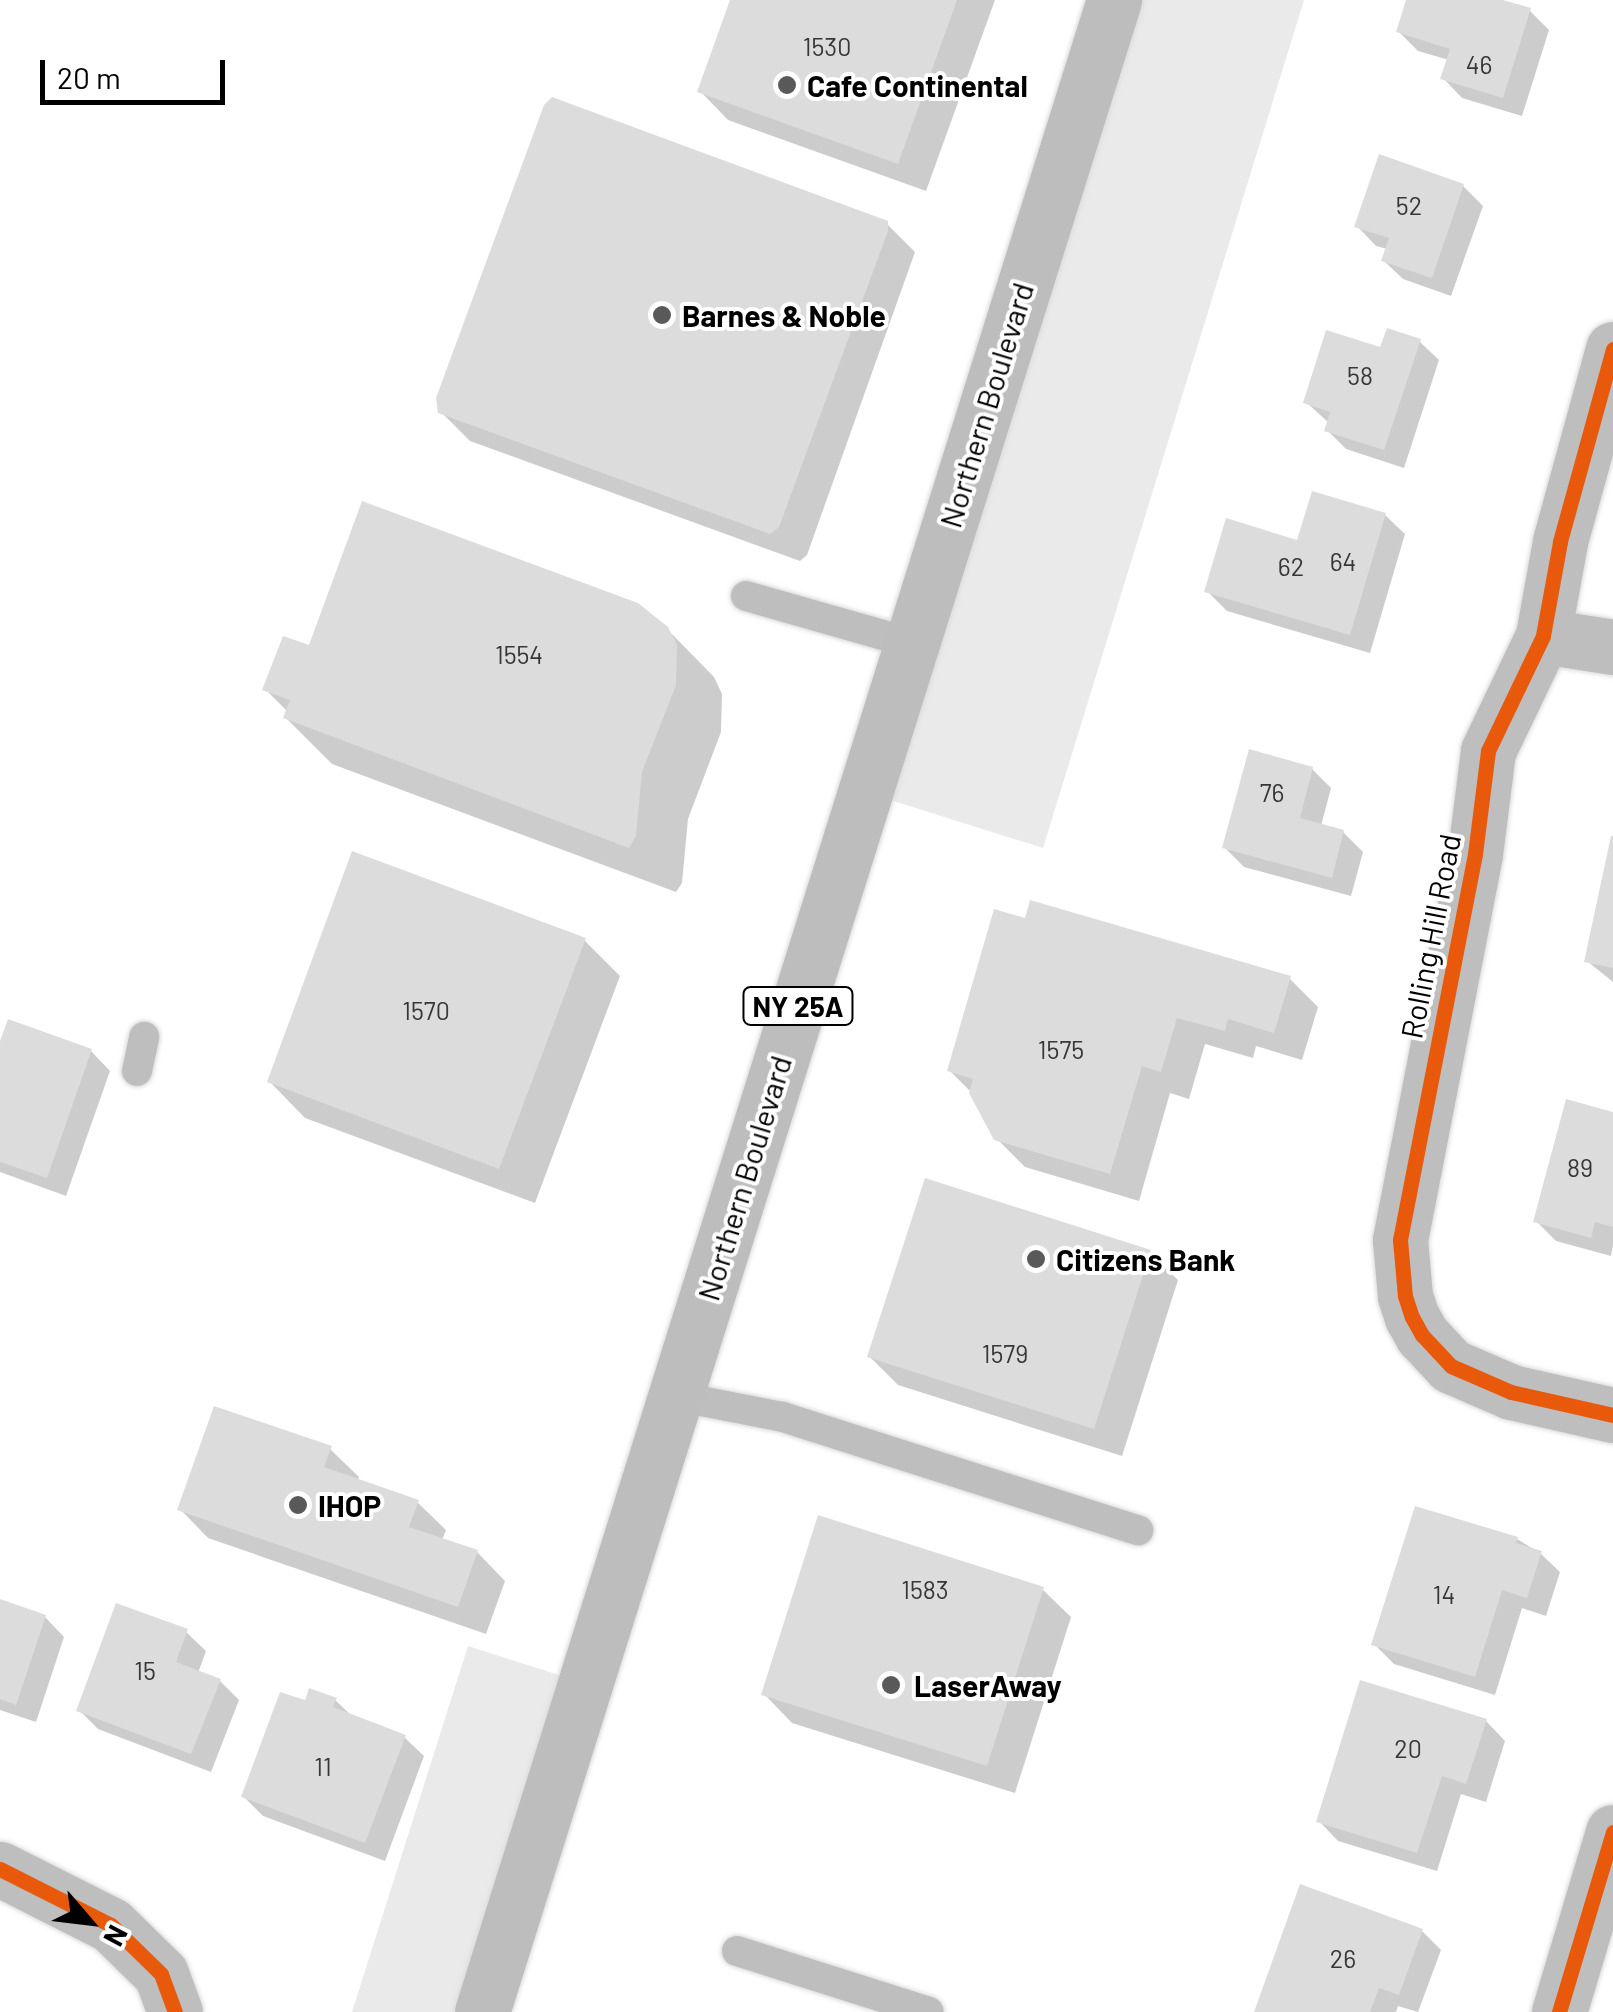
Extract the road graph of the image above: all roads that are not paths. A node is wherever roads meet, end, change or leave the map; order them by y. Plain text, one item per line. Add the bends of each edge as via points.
1 (1114, 0) edge
2 (1613, 350) edge
3 (746, 596) dead end
4 (1543, 636) junction
5 (911, 643) junction
6 (1613, 647) edge
7 (144, 1038) dead end
8 (136, 1071) dead end
9 (675, 1396) junction
10 (1613, 1415) edge
11 (1138, 1530) dead end
12 (1613, 1832) edge
13 (0, 1869) edge
14 (737, 1951) dead end
15 (175, 2012) edge
16 (482, 2012) edge
17 (929, 2012) edge
18 (1560, 2012) edge

1 - 5 main road, Northern Boulevard / NY 25A
2 - 4 street, Rolling Hill Road via 1560,542
3 - 5 lane
4 - 6 street
4 - 10 street, Rolling Hill Road via 1488,751 1475,854 1404,1213 1401,1266 1412,1317 1451,1366 1511,1392
5 - 9 main road, Northern Boulevard / NY 25A
7 - 8 lane
9 - 11 lane via 783,1417
9 - 16 main road, Northern Boulevard / NY 25A
12 - 18 street
13 - 15 street via 111,1925 160,1974
14 - 17 lane

